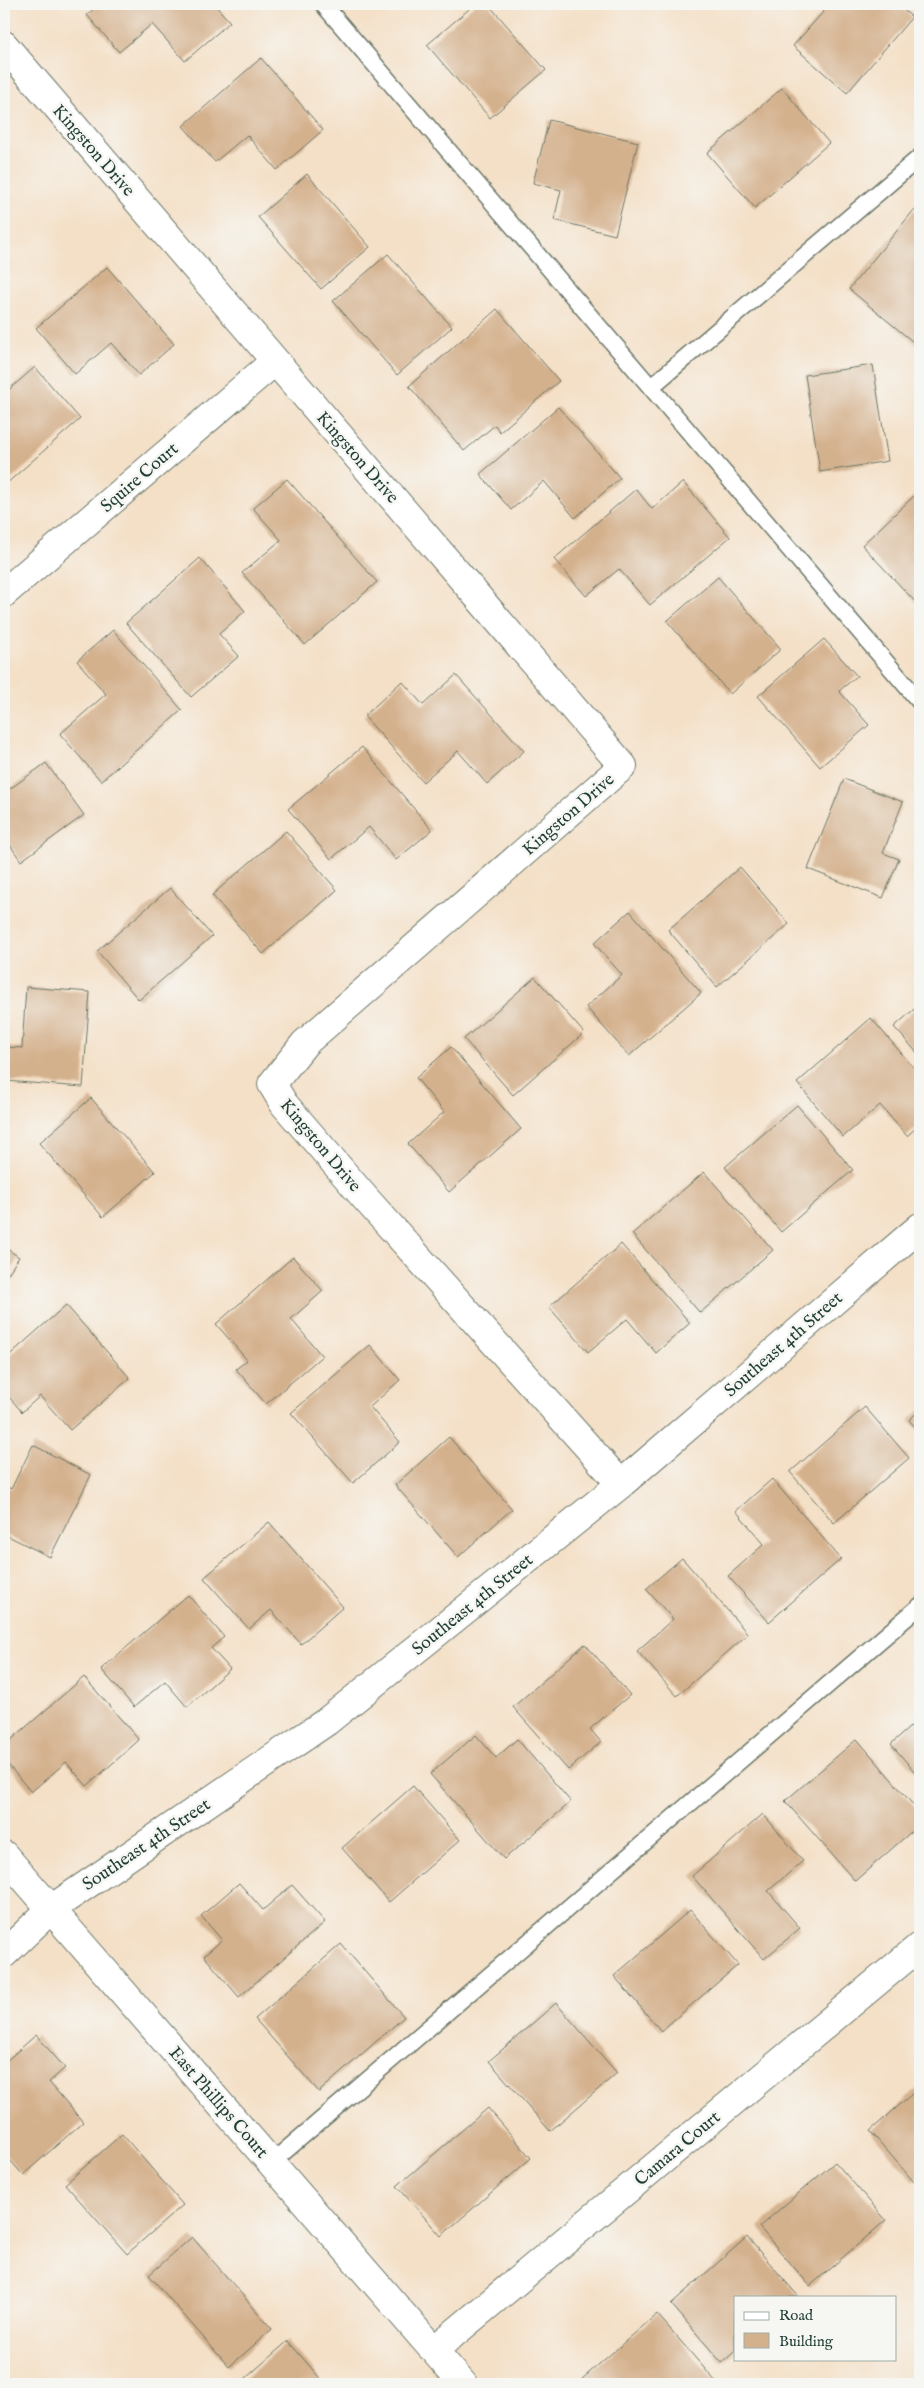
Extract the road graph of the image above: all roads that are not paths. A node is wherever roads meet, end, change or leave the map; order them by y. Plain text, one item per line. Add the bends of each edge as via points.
1 (323, 4) edge
2 (4, 45) edge
3 (920, 157) edge
4 (275, 361) junction
5 (650, 387) junction
6 (4, 593) edge
7 (920, 702) edge
8 (920, 1226) edge
9 (621, 1484) junction
10 (920, 1606) edge
11 (4, 1855) edge
12 (51, 1909) junction
13 (920, 1946) edge
14 (4, 1954) edge
15 (271, 2163) junction
16 (434, 2350) junction
17 (463, 2384) edge

1 - 5 lane
2 - 4 street, Kingston Drive
3 - 5 lane
4 - 6 street, Squire Court
4 - 9 street, Kingston Drive via 623,766 305,1043 272,1084 284,1104 359,1190
5 - 7 lane
8 - 9 street, Southeast 4th Street
9 - 12 street, Southeast 4th Street via 326,1722
10 - 15 lane
11 - 12 street, East Phillips Court
12 - 14 street, Southeast 4th Street
12 - 15 street, East Phillips Court
13 - 16 street, Camara Court
15 - 16 street, East Phillips Court
16 - 17 street, East Phillips Court

